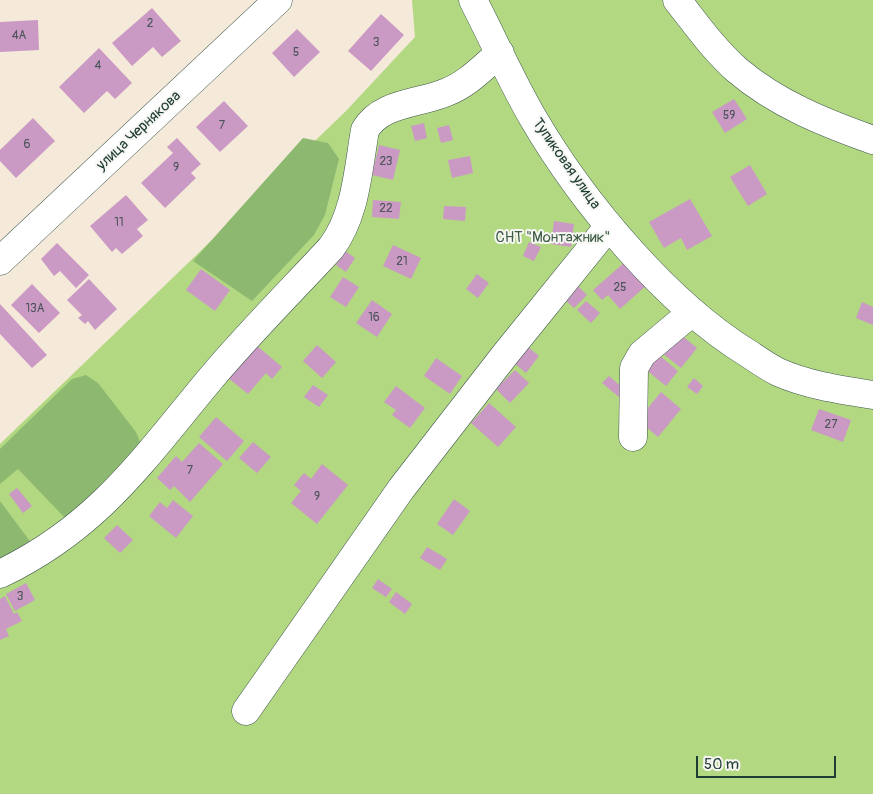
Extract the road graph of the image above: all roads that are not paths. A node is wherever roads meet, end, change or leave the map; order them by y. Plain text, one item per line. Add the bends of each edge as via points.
1 (278, 0) edge
2 (474, 0) edge
3 (677, 0) edge
4 (500, 53) junction
5 (873, 140) edge
6 (610, 226) junction
7 (0, 261) edge
8 (691, 313) junction
9 (873, 395) edge
10 (633, 437) dead end
11 (0, 574) edge
12 (246, 711) dead end

1 - 7 street, улица Чернякова
2 - 4 street, Тупиковая улица
3 - 5 street via 737,70 779,99 820,121
4 - 6 street, Тупиковая улица via 534,119
4 - 11 street via 464,84 370,120 365,130 348,220 331,248 213,376 155,450 102,506 46,549
6 - 8 street, Тупиковая улица
6 - 12 street via 401,489
8 - 9 street, Тупиковая улица via 777,372 807,382
8 - 10 street via 642,354 634,368

